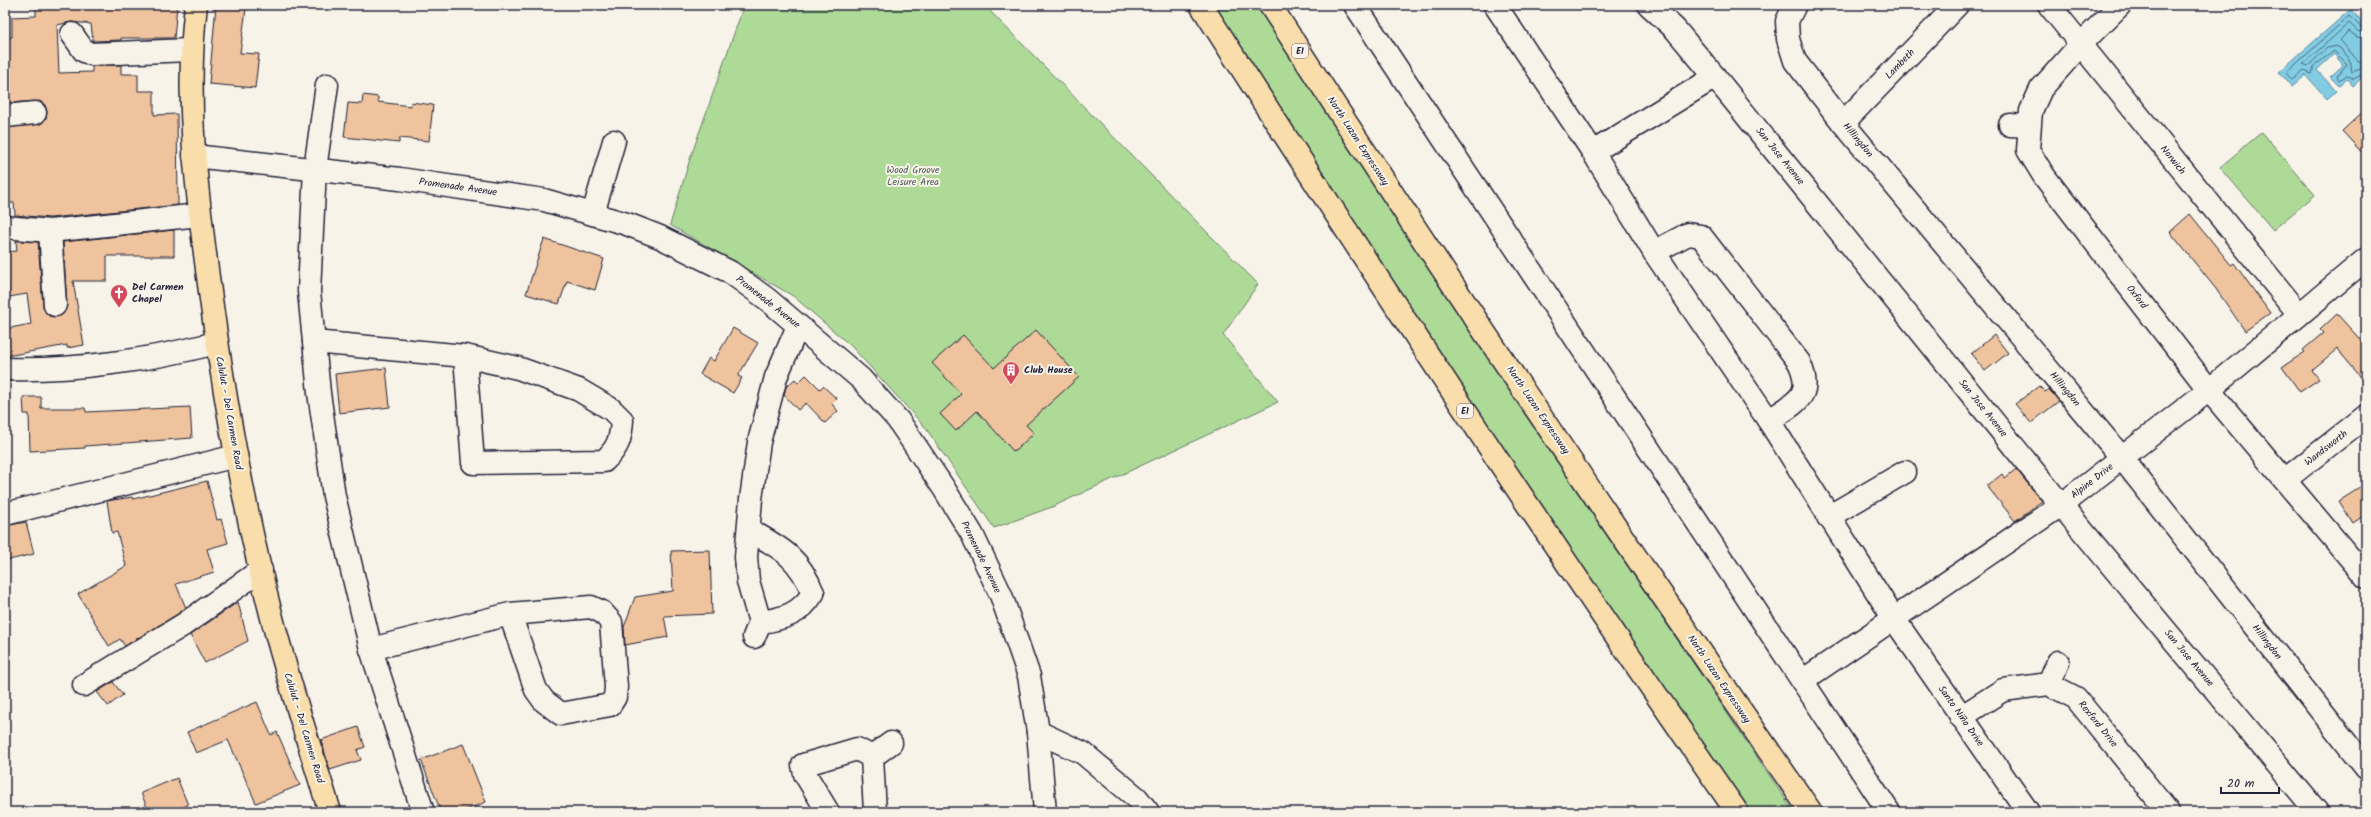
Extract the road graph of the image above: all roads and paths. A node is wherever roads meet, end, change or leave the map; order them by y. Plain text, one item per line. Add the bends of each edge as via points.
1 (196, 5) edge
2 (1201, 5) edge
3 (1270, 5) edge
4 (1355, 5) edge
5 (1495, 5) edge
6 (1649, 5) edge
7 (1958, 5) edge
8 (2049, 5) edge
9 (2120, 5) edge
10 (1786, 15) edge
11 (72, 34) dead end
12 (2080, 45) junction
13 (190, 50) junction
14 (1715, 77) junction
15 (327, 85) dead end
16 (35, 113) dead end
17 (5, 116) edge
18 (1843, 123) junction
19 (614, 141) dead end
20 (1593, 152) junction
21 (194, 156) junction
22 (315, 168) junction
23 (593, 214) junction
24 (200, 215) junction
25 (5, 227) edge
26 (50, 231) junction
27 (1654, 252) junction
28 (2366, 258) edge
29 (55, 305) dead end
30 (2299, 314) junction
31 (798, 326) junction
32 (314, 342) junction
33 (216, 343) junction
34 (465, 356) junction
35 (5, 369) edge
36 (2209, 390) junction
37 (2366, 416) edge
38 (1769, 421) junction
39 (236, 456) junction
40 (2122, 458) junction
41 (1905, 472) dead end
42 (2286, 479) junction
43 (2061, 505) junction
44 (5, 514) edge
45 (1828, 517) junction
46 (748, 530) junction
47 (261, 570) junction
48 (2366, 577) edge
49 (510, 614) junction
50 (1894, 619) junction
51 (371, 649) junction
52 (2058, 662) dead end
53 (1802, 681) junction
54 (2049, 684) junction
55 (84, 685) dead end
56 (1961, 717) junction
57 (1038, 732) junction
58 (891, 743) dead end
59 (872, 757) junction
60 (2366, 768) edge
61 (330, 812) edge
62 (423, 812) edge
63 (828, 812) edge
64 (874, 812) edge
65 (1045, 812) edge
66 (1148, 812) edge
67 (1737, 812) edge
68 (1811, 812) edge
69 (1889, 812) edge
70 (2028, 812) edge
71 (2168, 812) edge
72 (2317, 812) edge

1 - 13 main road, Calulut - Del Carmen Road
2 - 67 main road, E1 via 1342,226 1648,684
3 - 68 main road, North Luzon Expressway / E1 via 1407,216
4 - 53 street
5 - 20 street, Santo Niño Drive
6 - 14 street, San Jose Avenue via 1675,29
7 - 18 street, Lambeth
8 - 12 street, Norwich
9 - 12 street, Oxford
10 - 18 street, Hillingdon via 1788,39 1795,61
11 - 13 street via 84,51 91,54
12 - 30 street, Norwich
12 - 36 street, Oxford via 2041,89 2031,111 2020,126 2028,150 2044,176
13 - 21 main road, Calulut - Del Carmen Road
14 - 20 street
14 - 43 street, San Jose Avenue
15 - 22 street
16 - 17 street
18 - 40 street, Hillingdon
19 - 23 street
20 - 27 street, Santo Niño Drive
21 - 22 street, Promenade Avenue
21 - 24 main road, Calulut - Del Carmen Road
22 - 23 street, Promenade Avenue via 502,193 544,200
22 - 32 street via 310,291
23 - 31 street, Promenade Avenue via 660,237 730,272
24 - 26 street
24 - 33 main road, Calulut - Del Carmen Road
25 - 26 street
26 - 29 street
27 - 38 street, Santo Niño Drive
27 - 38 street via 1688,234 1702,236 1799,362 1806,377 1806,388 1799,398
28 - 30 street, Alpine Drive
30 - 36 street, Alpine Drive
31 - 46 street via 776,376 759,442
31 - 57 street, Promenade Avenue via 861,379 898,420 972,534 1001,595 1015,633 1029,676
32 - 34 street
32 - 51 street via 334,496
33 - 35 street via 123,362 30,370
33 - 39 main road, Calulut - Del Carmen Road
34 - 34 street via 518,368 580,390 611,408 622,420 621,437 615,451 604,461 473,462
36 - 40 street, Alpine Drive
36 - 42 street, Oxford
37 - 42 street, Wandsworth
38 - 45 street, Santo Niño Drive
39 - 44 street
39 - 47 main road, Calulut - Del Carmen Road
40 - 43 street, Alpine Drive
40 - 60 street, Hillingdon
41 - 45 street
42 - 48 street, Oxford
43 - 50 street, Alpine Drive
43 - 72 street, San Jose Avenue
45 - 50 street, Santo Niño Drive
46 - 46 street via 748,581 757,630 792,615 821,594 786,550
47 - 55 street via 184,625
47 - 61 main road, Calulut - Del Carmen Road via 291,684
49 - 49 street via 591,607 602,612 611,622 616,687 615,697 610,705 561,714 544,701 536,690
49 - 51 street
50 - 53 street, Alpine Drive
50 - 56 street, Santo Niño Drive
51 - 62 street
52 - 54 street
53 - 69 street
54 - 56 street via 2004,690
54 - 71 street, Rexford Drive via 2076,698
56 - 70 street, Santo Niño Drive
57 - 65 street, Promenade Avenue
57 - 66 street via 1083,753 1137,798
58 - 59 street
59 - 63 street via 857,749 803,765 805,774
59 - 64 street

